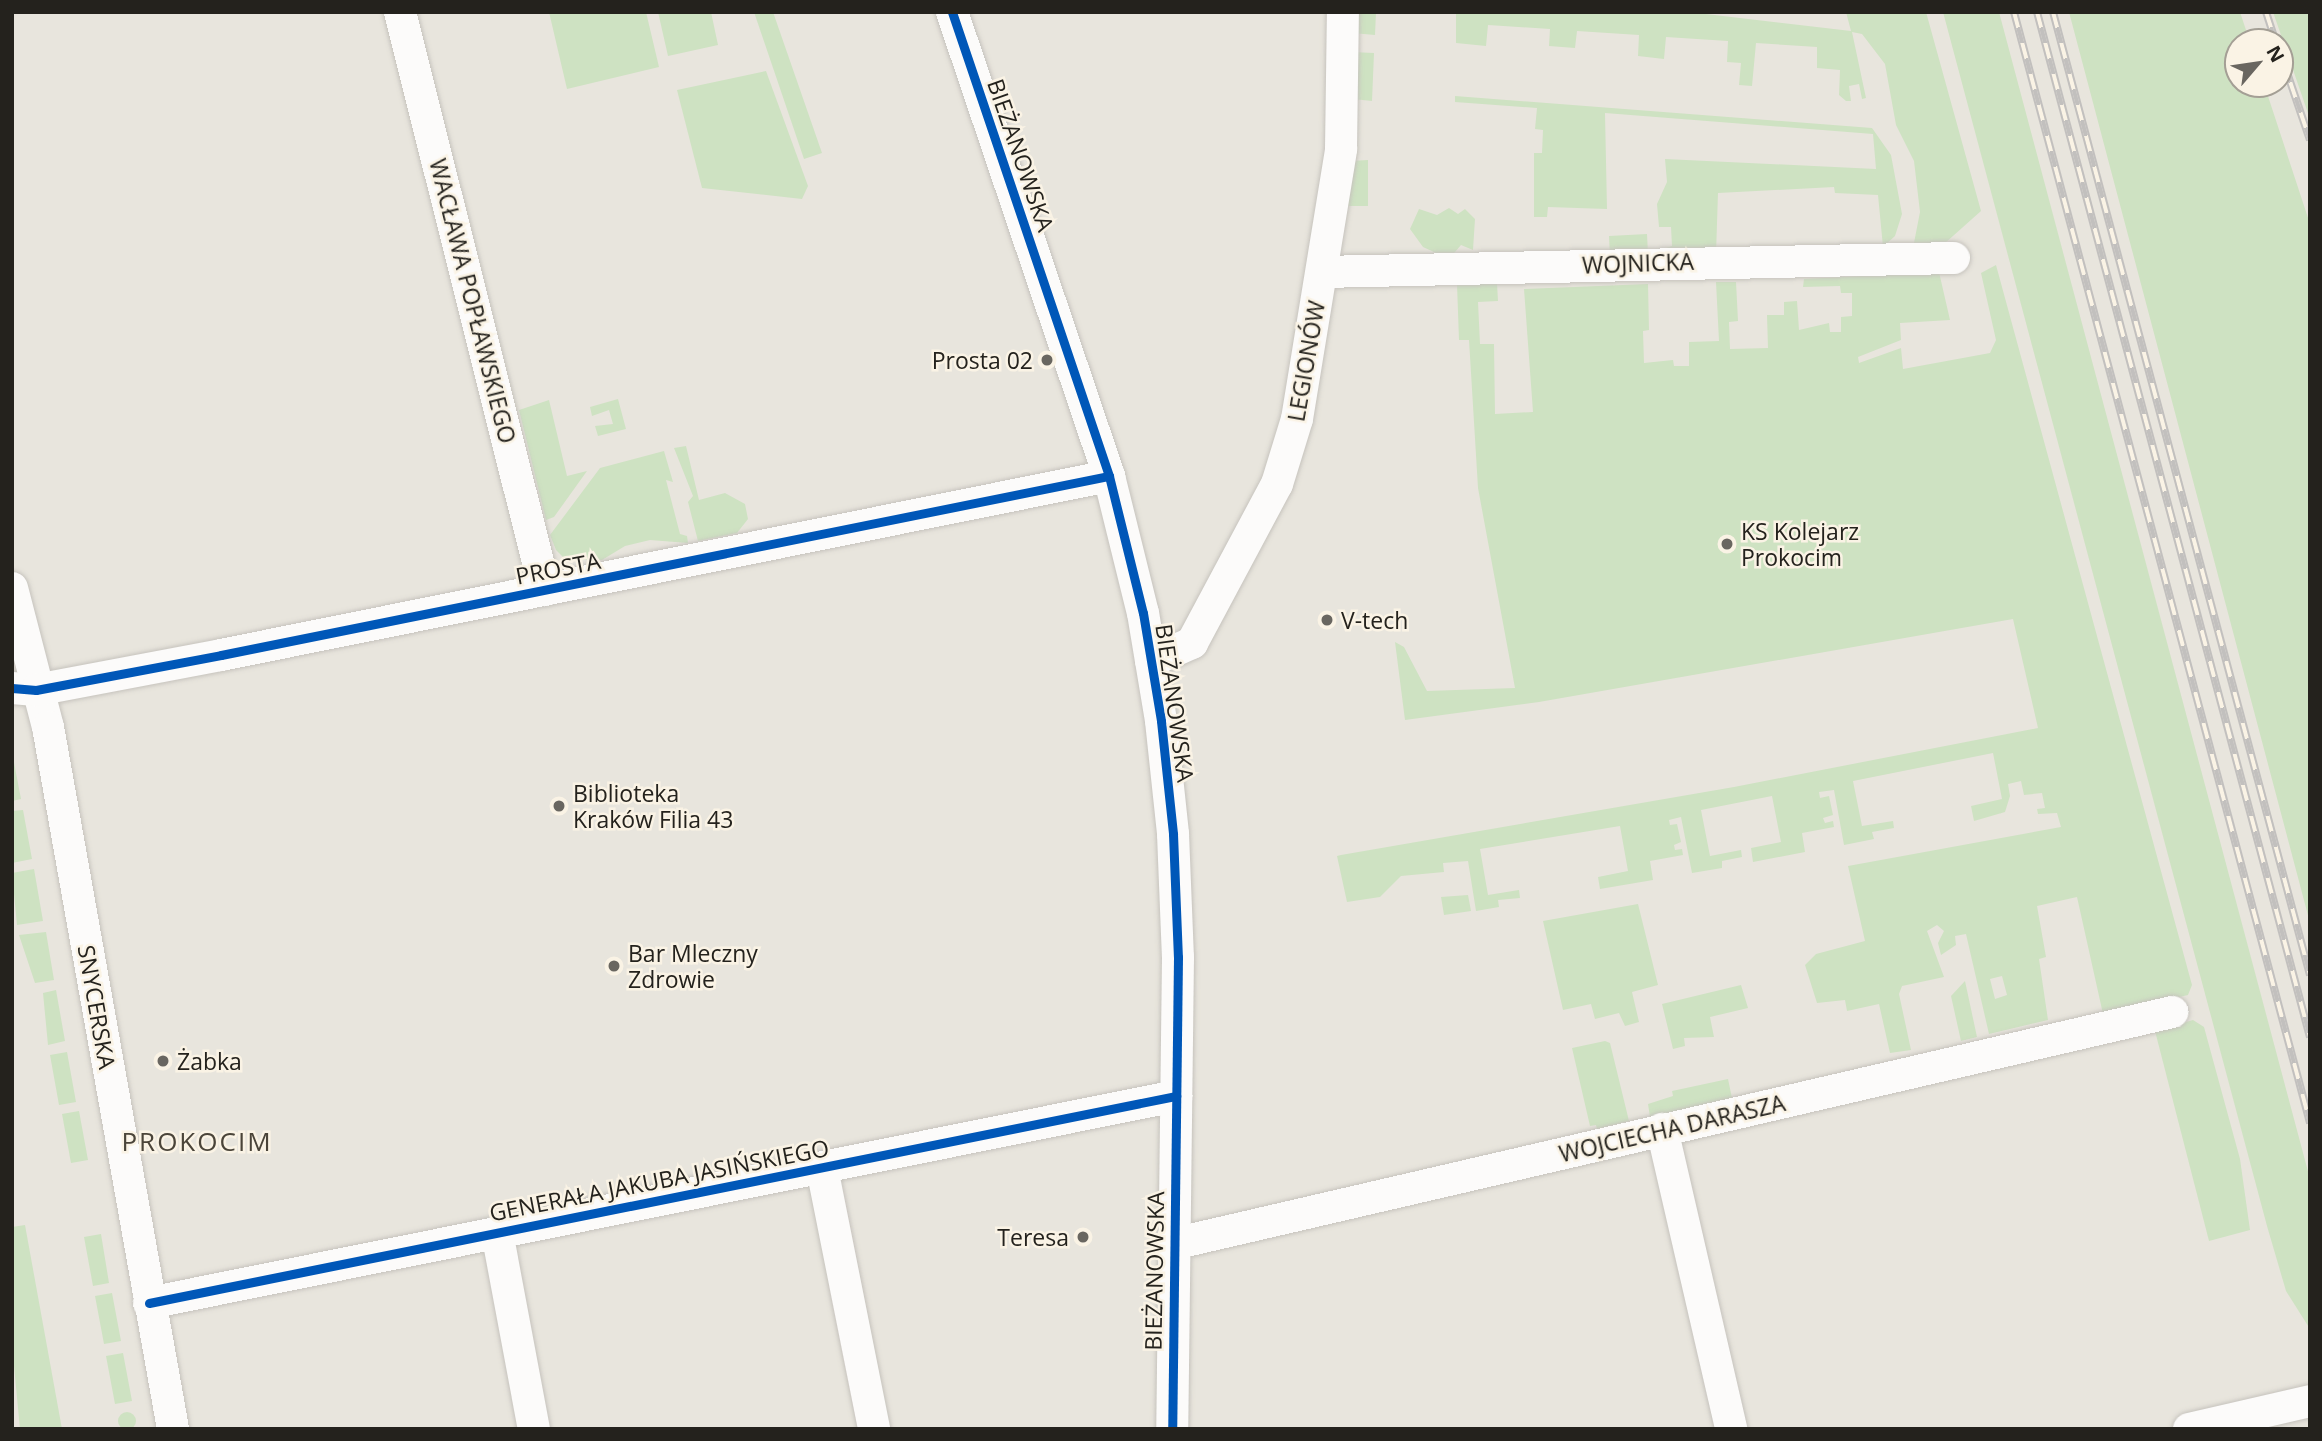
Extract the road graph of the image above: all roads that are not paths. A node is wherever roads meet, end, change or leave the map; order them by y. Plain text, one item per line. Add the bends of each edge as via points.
1 (400, 12) edge
2 (952, 12) edge
3 (1343, 12) edge
4 (1954, 258) dead end
5 (1322, 272) junction
6 (1109, 476) junction
7 (12, 588) edge
8 (545, 590) junction
9 (1151, 661) junction
10 (24, 689) edge
11 (2172, 1012) dead end
12 (1176, 1096) junction
13 (1662, 1129) junction
14 (822, 1168) junction
15 (497, 1232) junction
16 (1173, 1244) junction
17 (149, 1303) junction
18 (2310, 1401) edge
19 (173, 1429) edge
20 (534, 1429) edge
21 (874, 1429) edge
22 (1172, 1429) edge
23 (1731, 1429) edge
24 (2189, 1429) edge

1 - 8 street, WACŁAWA POPŁAWSKIEGO
2 - 6 street, BIEŻANOWSKA
3 - 5 street, LEGIONÓW via 1341,149
4 - 5 street, WOJNICKA
5 - 9 street, LEGIONÓW via 1297,419 1277,484 1192,643
6 - 8 street, PROSTA
6 - 9 street, BIEŻANOWSKA
7 - 10 street, SNYCERSKA
8 - 10 street, PROSTA
9 - 12 street, BIEŻANOWSKA via 1175,863
10 - 17 street, SNYCERSKA via 48,727
11 - 13 street, WOJCIECHA DARASZA
12 - 14 street, GENERAŁA JAKUBA JASIŃSKIEGO
12 - 16 street, BIEŻANOWSKA
13 - 16 street, WOJCIECHA DARASZA
13 - 23 street
14 - 15 street, GENERAŁA JAKUBA JASIŃSKIEGO
14 - 21 street
15 - 17 street, GENERAŁA JAKUBA JASIŃSKIEGO
15 - 20 street
16 - 22 street, BIEŻANOWSKA
17 - 19 street, SNYCERSKA
18 - 24 street

